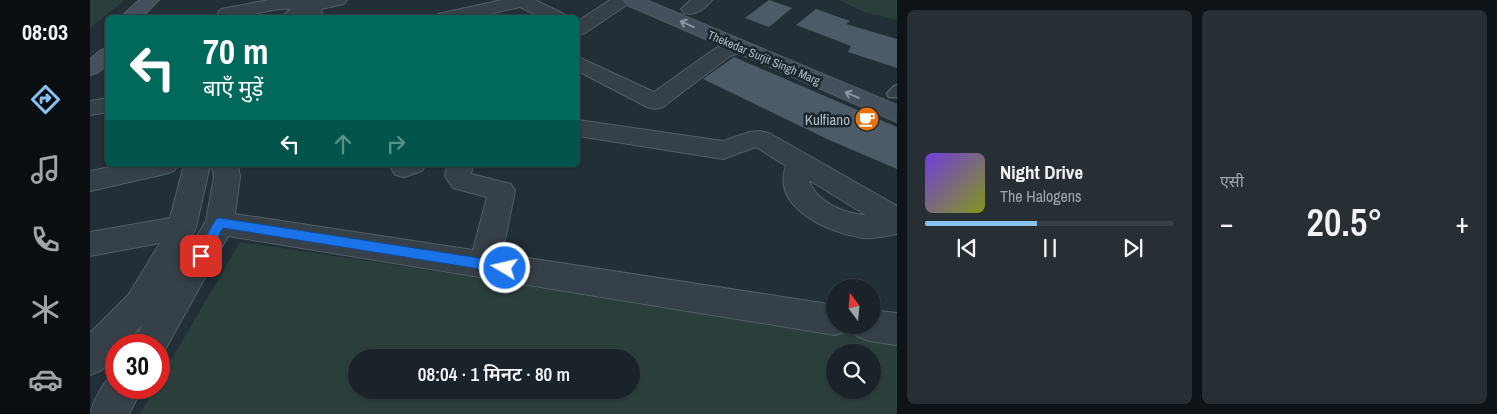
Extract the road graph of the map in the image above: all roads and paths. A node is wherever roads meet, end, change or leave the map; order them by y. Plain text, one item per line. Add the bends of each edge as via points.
1 (338, 0) edge
2 (522, 0) edge
3 (622, 0) edge
4 (631, 0) edge
5 (671, 0) edge
6 (697, 4) edge
7 (155, 8) edge
8 (311, 8) edge
9 (227, 10) edge
10 (137, 15) edge
11 (295, 15) edge
12 (458, 15) edge
13 (551, 15) edge
14 (580, 27) edge
15 (105, 38) edge
16 (738, 47) junction
17 (90, 50) edge
18 (105, 56) edge
19 (580, 64) edge
20 (90, 69) edge
21 (896, 93) edge
22 (897, 114) edge
23 (580, 128) edge
24 (156, 167) edge
25 (197, 167) edge
26 (225, 167) edge
27 (460, 167) edge
28 (90, 181) edge
29 (897, 222) edge
30 (220, 223) junction
31 (182, 227) junction
32 (90, 244) edge
33 (485, 264) junction
34 (826, 319) edge
35 (881, 327) edge
36 (897, 329) edge
37 (155, 334) edge
38 (90, 358) edge
39 (117, 399) edge
40 (108, 414) edge

1 - 8 street
2 - 12 street
2 - 13 street
3 - 14 street
16 -> 4 street, Thekedar Surjit Singh Marg
5 - 6 street, Thekedar Surjit Singh Marg
6 - 21 street, Thekedar Surjit Singh Marg
7 - 10 street
8 - 9 street via 282,3
8 - 11 street
15 - 17 street
16 - 19 street via 723,52 655,102
22 -> 16 street, Thekedar Surjit Singh Marg
18 - 20 street
23 - 29 street via 723,150 745,140 760,139 799,163 795,178 799,190 810,205 826,215 851,224 873,227
24 - 28 street
25 - 31 street
26 - 30 street via 227,177
27 - 33 street via 458,176 462,181 502,191
30 - 33 street
30 - 37 street
31 - 32 street
31 - 38 street via 168,258 140,304
33 - 34 street
35 - 36 street
39 - 40 street

